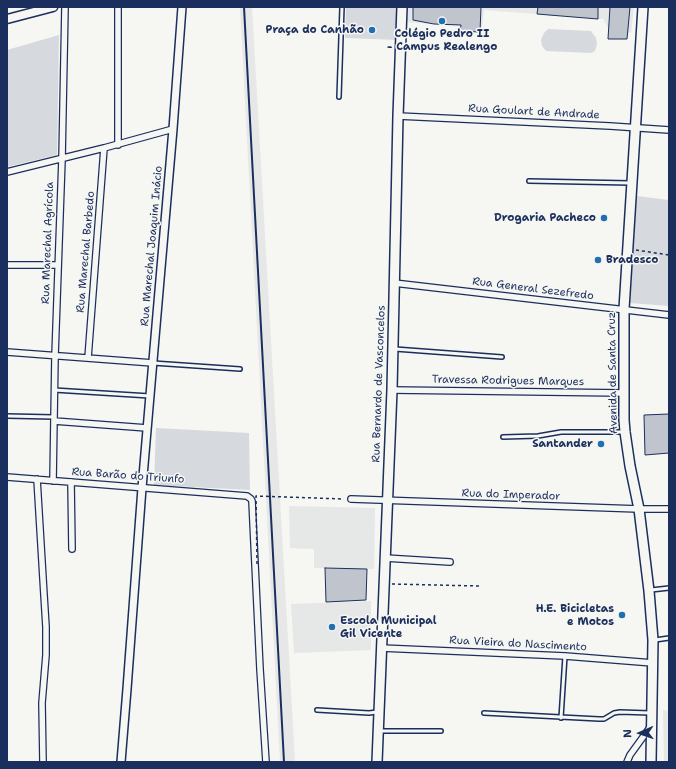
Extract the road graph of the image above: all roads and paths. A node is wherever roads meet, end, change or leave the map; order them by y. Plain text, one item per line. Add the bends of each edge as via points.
1 (53, 7) edge
2 (65, 7) edge
3 (118, 7) edge
4 (182, 7) edge
5 (342, 7) edge
6 (402, 7) edge
7 (643, 7) edge
8 (7, 19) edge
9 (338, 97) dead end
10 (398, 116) junction
11 (635, 127) junction
12 (173, 129) junction
13 (669, 130) edge
14 (118, 145) junction
15 (104, 148) junction
16 (62, 159) junction
17 (7, 172) edge
18 (529, 181) dead end
19 (632, 183) junction
20 (628, 249) junction
21 (669, 255) edge
22 (7, 265) edge
23 (58, 265) junction
24 (394, 283) junction
25 (624, 309) junction
26 (669, 315) edge
27 (393, 349) junction
28 (7, 352) edge
29 (55, 356) junction
30 (502, 357) dead end
31 (88, 358) junction
32 (153, 363) junction
33 (240, 369) dead end
34 (54, 390) junction
35 (392, 390) junction
36 (624, 393) junction
37 (150, 396) junction
38 (7, 416) edge
39 (54, 419) junction
40 (147, 428) junction
41 (625, 432) junction
42 (503, 437) dead end
43 (7, 477) edge
44 (37, 479) junction
45 (53, 481) junction
46 (71, 482) junction
47 (142, 488) junction
48 (344, 499) dead end
49 (351, 499) dead end
50 (388, 500) junction
51 (639, 509) junction
52 (669, 509) edge
53 (72, 549) dead end
54 (385, 558) junction
55 (450, 562) dead end
56 (257, 564) dead end
57 (384, 584) junction
58 (479, 586) dead end
59 (669, 588) edge
60 (649, 590) junction
61 (669, 638) edge
62 (653, 640) junction
63 (381, 651) junction
64 (565, 656) junction
65 (653, 663) junction
66 (317, 710) dead end
67 (379, 712) junction
68 (484, 713) dead end
69 (652, 713) junction
70 (561, 718) junction
71 (651, 726) junction
72 (378, 731) junction
73 (441, 731) dead end
74 (43, 762) edge
75 (121, 762) edge
76 (266, 762) edge
77 (377, 762) edge
78 (627, 762) edge
79 (651, 762) edge

1 - 8 main road
2 - 16 street, Rua Marechal Agrícola
3 - 14 street
4 - 12 street, Rua Marechal Joaquim Inácio
5 - 9 lane
6 - 10 main road, Rua Bernardo de Vasconcelos
7 - 11 main road, Avenida de Santa Cruz
10 - 11 street, Rua Goulart de Andrade
10 - 24 main road, Rua Bernardo de Vasconcelos
11 - 13 street, Rua Goulart de Andrade
11 - 19 main road, Avenida de Santa Cruz
12 - 14 street
12 - 32 street, Rua Marechal Joaquim Inácio
14 - 15 street
15 - 16 street
15 - 31 street, Rua Marechal Barbedo
16 - 17 street
16 - 23 street, Rua Marechal Agrícola
18 - 19 lane
19 - 20 main road, Avenida de Santa Cruz
20 - 21 path
20 - 25 main road, Avenida de Santa Cruz
22 - 23 street
23 - 29 street, Rua Marechal Agrícola
24 - 25 street, Rua General Sezefredo
24 - 27 main road, Rua Bernardo de Vasconcelos
25 - 26 street, Rua General Sezefredo
25 - 36 main road, Avenida de Santa Cruz
27 - 30 lane
27 - 35 main road, Rua Bernardo de Vasconcelos
28 - 29 street
29 - 31 street
29 - 34 street, Rua Marechal Agrícola
31 - 32 street
32 - 33 lane
32 - 37 street, Rua Marechal Joaquim Inácio
34 - 37 lane
34 - 39 street, Rua Marechal Agrícola
35 - 36 street, Travessa Rodrigues Marques
35 - 50 main road, Rua Bernardo de Vasconcelos
36 - 41 main road, Avenida de Santa Cruz
37 - 40 street, Rua Marechal Joaquim Inácio
38 - 39 lane
39 - 40 street
39 - 45 street, Rua Marechal Agrícola
40 - 47 street, Rua Marechal Joaquim Inácio
41 - 42 lane via 561,432 538,436
41 - 51 main road, Avenida de Santa Cruz
43 - 44 street, Rua Barão do Triunfo
44 - 45 street, Rua Barão do Triunfo
44 - 74 street via 46,627 42,703
45 - 46 street, Rua Barão do Triunfo
46 - 47 street, Rua Barão do Triunfo
46 - 53 street
47 - 75 street, Rua Marechal Joaquim Inácio
47 - 76 street, Rua Barão do Triunfo via 247,496 252,501
48 - 56 path, bridge via 256,496
49 - 50 street, Rua do Imperador
50 - 51 street, Rua do Imperador
50 - 54 main road, Rua Bernardo de Vasconcelos
51 - 52 street, Rua do Imperador
51 - 60 main road, Avenida de Santa Cruz
54 - 55 street
54 - 57 main road, Rua Bernardo de Vasconcelos
57 - 58 path
57 - 63 main road, Rua Bernardo de Vasconcelos
59 - 60 lane
60 - 62 main road, Avenida de Santa Cruz
61 - 62 lane
62 - 65 main road, Avenida de Santa Cruz
63 - 64 street, Rua Vieira do Nascimento
63 - 67 main road, Rua Bernardo de Vasconcelos
64 - 65 street, Rua Vieira do Nascimento
64 - 70 lane
65 - 69 main road, Avenida de Santa Cruz
66 - 67 lane
67 - 72 main road, Rua Bernardo de Vasconcelos
68 - 70 lane
69 - 70 lane via 620,712 604,719
69 - 71 main road, Avenida de Santa Cruz
71 - 78 street
71 - 79 main road, Avenida de Santa Cruz
72 - 73 lane
72 - 77 main road, Rua Bernardo de Vasconcelos

